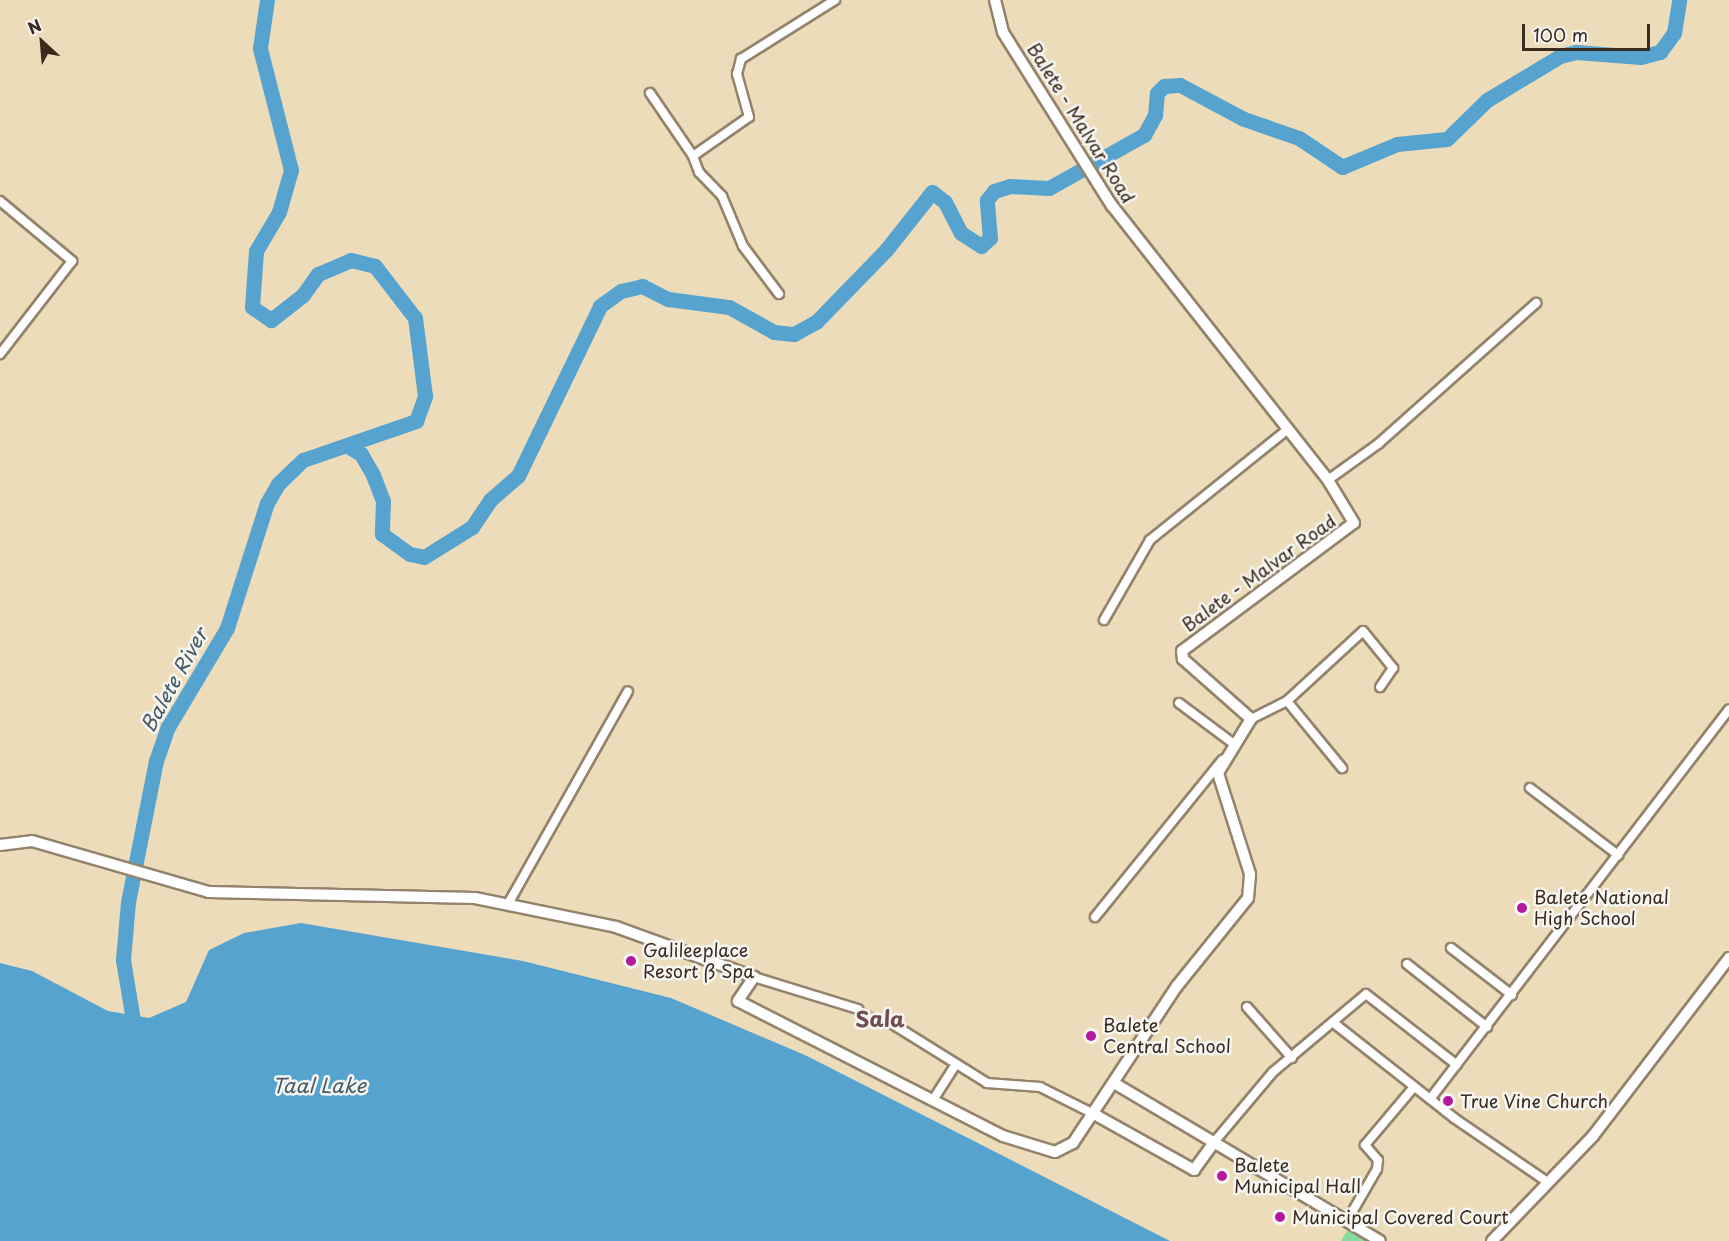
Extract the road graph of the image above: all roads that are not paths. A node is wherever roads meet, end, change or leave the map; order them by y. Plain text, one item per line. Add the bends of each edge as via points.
1 (835, 0) edge
2 (995, 0) edge
3 (650, 93) dead end
4 (693, 156) junction
5 (0, 201) edge
6 (779, 294) dead end
7 (1536, 303) dead end
8 (0, 354) edge
9 (1288, 429) junction
10 (1328, 480) junction
11 (1104, 620) dead end
12 (1380, 687) dead end
13 (628, 691) dead end
14 (1287, 701) junction
15 (1179, 703) dead end
16 (1729, 710) edge
17 (1251, 719) junction
18 (1234, 744) junction
19 (1222, 760) junction
20 (1342, 768) dead end
21 (1530, 788) dead end
22 (0, 845) edge
23 (1618, 855) junction
24 (507, 904) junction
25 (1095, 917) dead end
26 (1451, 948) dead end
27 (1729, 958) edge
28 (1407, 964) dead end
29 (754, 977) junction
30 (1512, 995) junction
31 (1247, 1007) dead end
32 (858, 1009) tunnel mouth
33 (894, 1024) tunnel mouth
34 (1335, 1024) junction
35 (1487, 1027) junction
36 (1292, 1058) junction
37 (956, 1064) junction
38 (1457, 1065) junction
39 (1114, 1083) junction
40 (1414, 1087) junction
41 (933, 1100) junction
42 (1430, 1100) junction
43 (1094, 1114) junction
44 (1215, 1141) junction
45 (1549, 1183) junction
46 (1347, 1221) junction
47 (1380, 1241) edge
48 (1492, 1241) edge

1 - 4 street via 741,59 736,74 749,117
2 - 9 main road, Balete - Malvar Road via 1003,32 1064,121 1098,183 1180,298
3 - 4 street
4 - 6 street via 699,172 722,196 742,246
5 - 8 street via 72,261 11,347
7 - 10 street via 1378,444
9 - 10 main road, Balete - Malvar Road
9 - 11 street via 1150,540
10 - 17 main road, Balete - Malvar Road via 1354,515 1349,530 1182,651 1183,659
12 - 14 street via 1393,668 1363,632
13 - 24 street
14 - 17 street
14 - 20 street
15 - 18 street
16 - 23 street
17 - 18 main road
18 - 19 main road
19 - 25 street
19 - 39 main road via 1223,796 1250,874 1248,898 1177,987
21 - 23 street
22 - 24 main road via 32,841 209,892 442,896
23 - 30 street
24 - 29 main road via 616,927
26 - 30 street
27 - 45 main road via 1615,1110
28 - 35 street
29 - 32 street
29 - 41 main road via 738,1001
30 - 35 street
31 - 36 street
33 - 37 street
34 - 36 street
34 - 38 street via 1366,994
34 - 40 street
35 - 38 street
36 - 44 street
37 - 41 street
37 - 43 street via 987,1083 1040,1087
38 - 42 street
39 - 43 main road
39 - 44 main road
40 - 42 street
40 - 46 street via 1365,1145 1378,1160 1377,1169
41 - 43 main road via 1003,1136 1055,1152 1073,1143
42 - 45 street
43 - 44 main road via 1195,1170
44 - 46 main road
45 - 48 main road
46 - 47 main road

